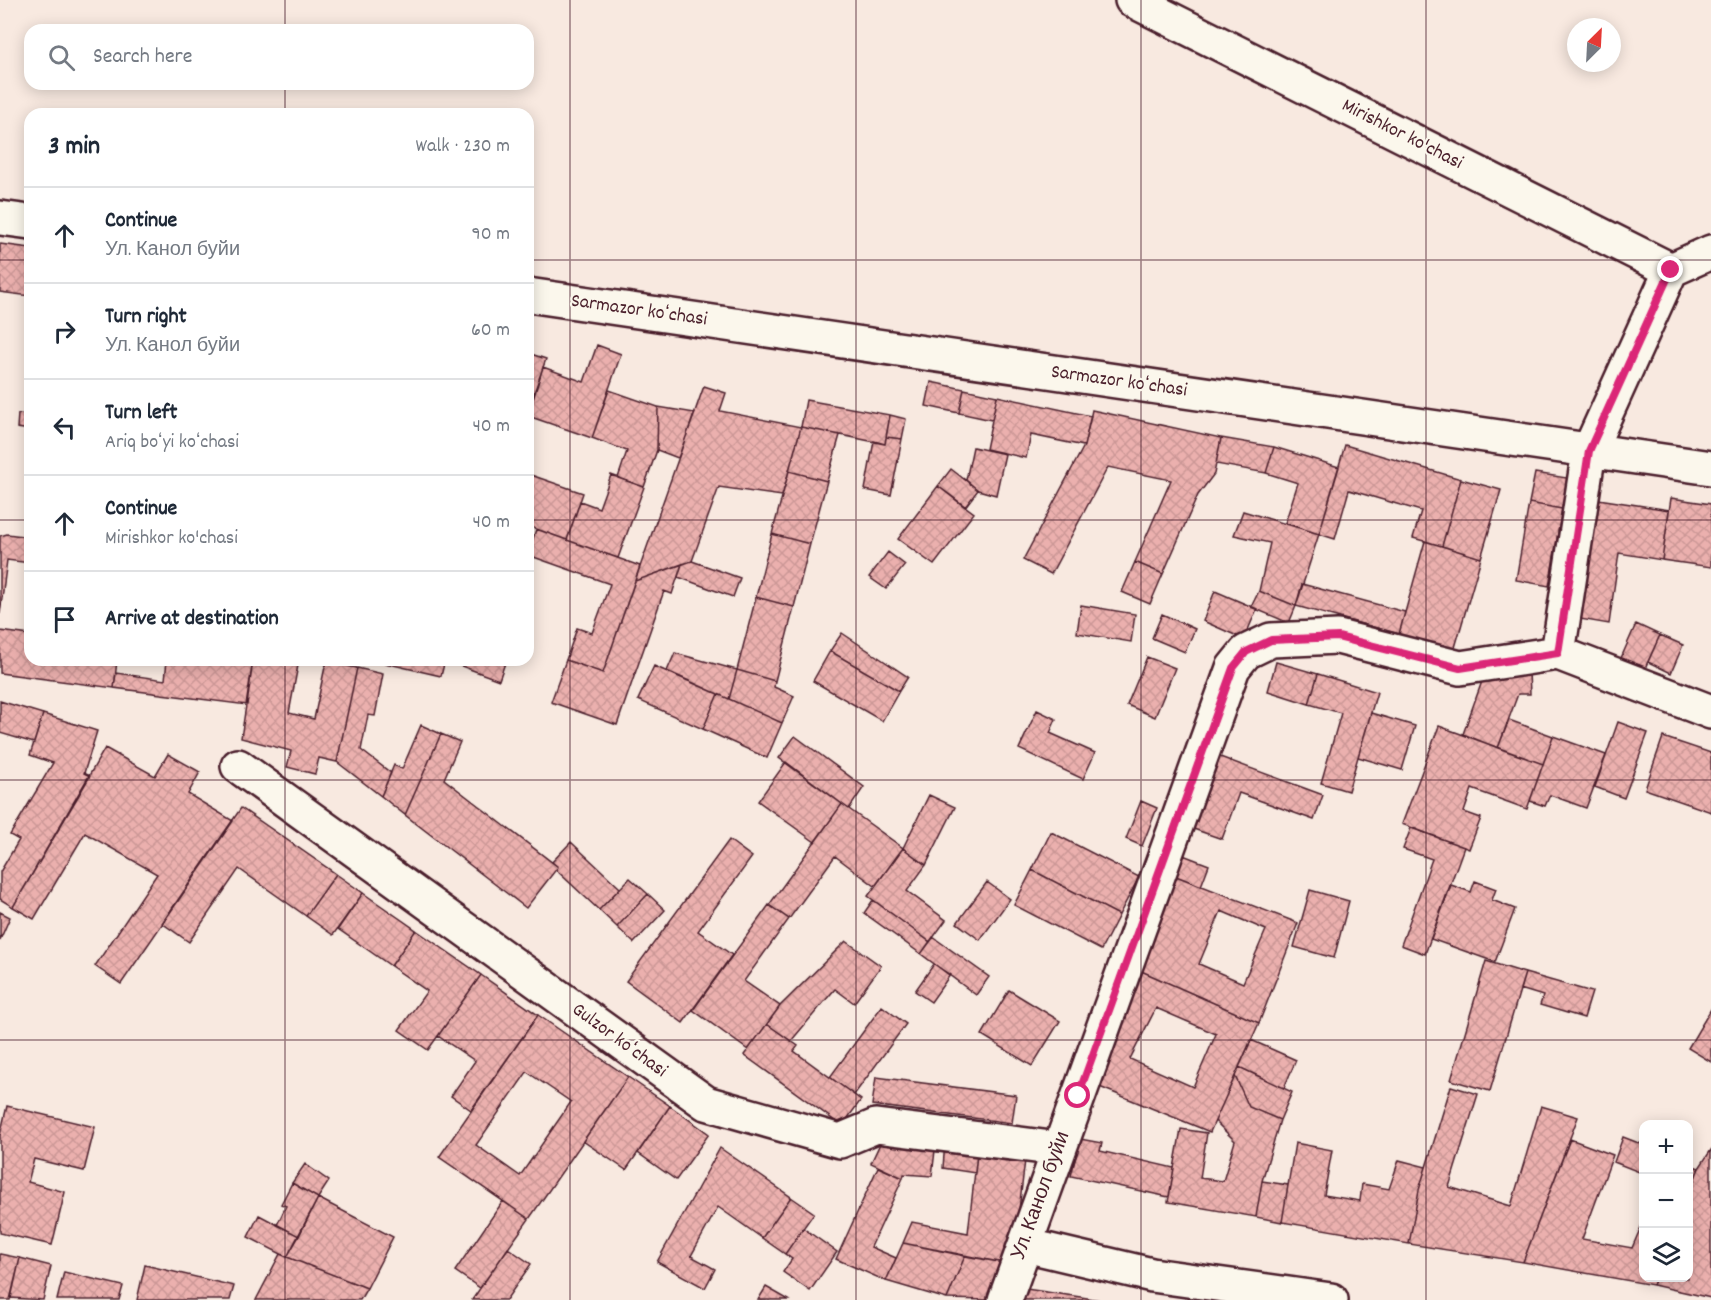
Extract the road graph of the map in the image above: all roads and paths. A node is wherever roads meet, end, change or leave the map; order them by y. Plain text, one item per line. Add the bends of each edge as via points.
1 (1132, 0) edge
2 (0, 218) edge
3 (24, 221) edge
4 (1711, 252) edge
5 (1671, 270) junction
6 (534, 296) edge
7 (1589, 451) junction
8 (1711, 468) edge
9 (1558, 653) junction
10 (1711, 712) edge
11 (238, 766) dead end
12 (1059, 1149) junction
13 (1024, 1245) junction
14 (1005, 1300) edge
15 (1331, 1300) edge

1 - 5 street, Mirishkor ko'chasi
2 - 3 street
4 - 5 street
5 - 7 street
6 - 7 street, Sarmazor koʻchasi
7 - 8 street, Sarmazor koʻchasi
7 - 9 street
9 - 10 street
9 - 12 street, Ул. Канол буйи via 1460,668 1338,637 1271,640 1246,652 1233,668
11 - 12 street, Gulzor koʻchasi via 706,1103 840,1142 876,1126
12 - 13 street, Ул. Канол буйи
13 - 14 street, Ул. Канол буйи
13 - 15 street via 1152,1275

